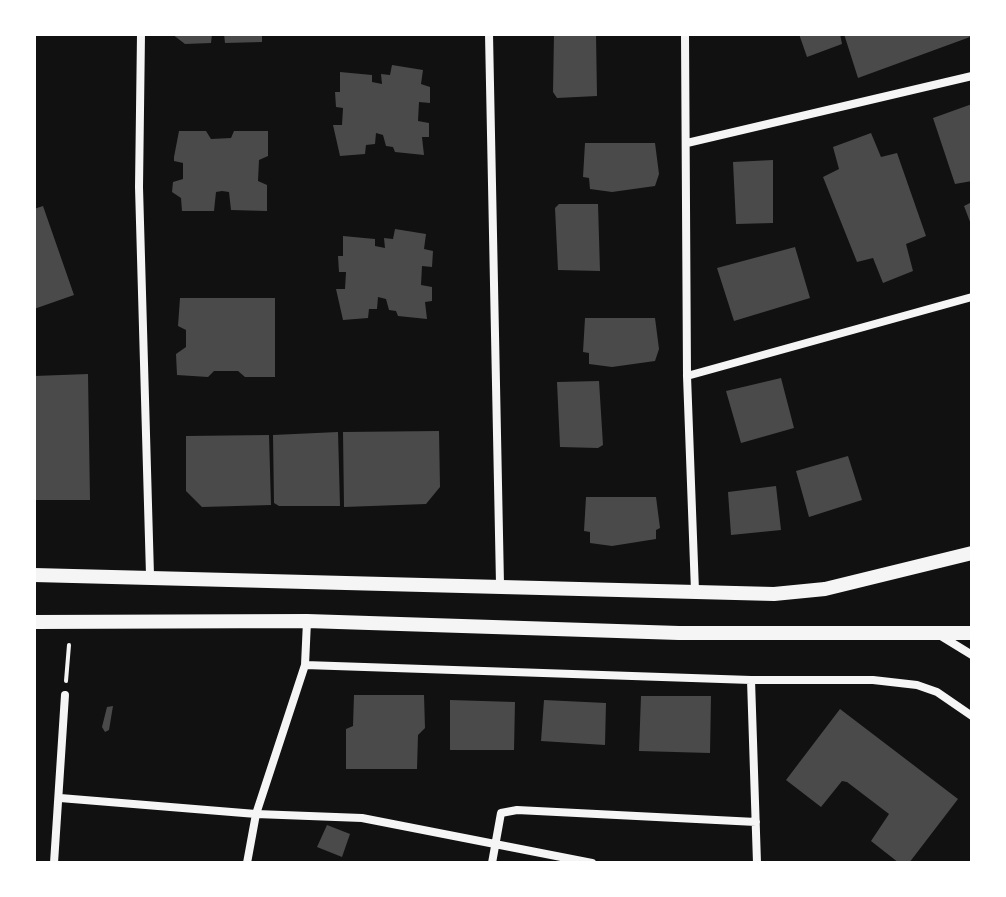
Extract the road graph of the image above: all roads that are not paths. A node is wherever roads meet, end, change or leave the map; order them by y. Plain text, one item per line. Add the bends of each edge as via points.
1 (141, 34) edge
2 (489, 34) edge
3 (685, 34) edge
4 (972, 76) edge
5 (687, 143) junction
6 (972, 297) edge
7 (687, 376) junction
8 (972, 553) edge
9 (34, 575) edge
10 (150, 575) junction
11 (500, 584) junction
12 (695, 591) junction
13 (307, 621) junction
14 (34, 622) edge
15 (934, 631) junction
16 (972, 633) edge
17 (972, 655) edge
18 (305, 665) junction
19 (751, 680) junction
20 (65, 695) road end
21 (972, 716) edge
22 (60, 798) junction
23 (256, 814) junction
24 (756, 822) junction
25 (498, 843) junction
26 (54, 863) edge
27 (247, 863) edge
28 (492, 863) edge
29 (592, 863) edge
30 (757, 863) edge

1 - 10 street via 139,187
2 - 11 street
3 - 5 street
4 - 5 street
5 - 7 street
6 - 7 street
7 - 12 street
8 - 12 main road via 825,589 774,594
9 - 10 main road
10 - 11 main road
11 - 12 main road
13 - 14 main road
13 - 15 main road via 679,633
13 - 18 street
15 - 16 main road
15 - 17 street
18 - 19 street
18 - 23 street
19 - 21 street via 917,685
19 - 24 street
20 - 22 street
22 - 23 street
22 - 26 street
23 - 25 street via 362,818
23 - 27 street
24 - 25 street via 517,810 501,813
24 - 30 street
25 - 28 street
25 - 29 street

